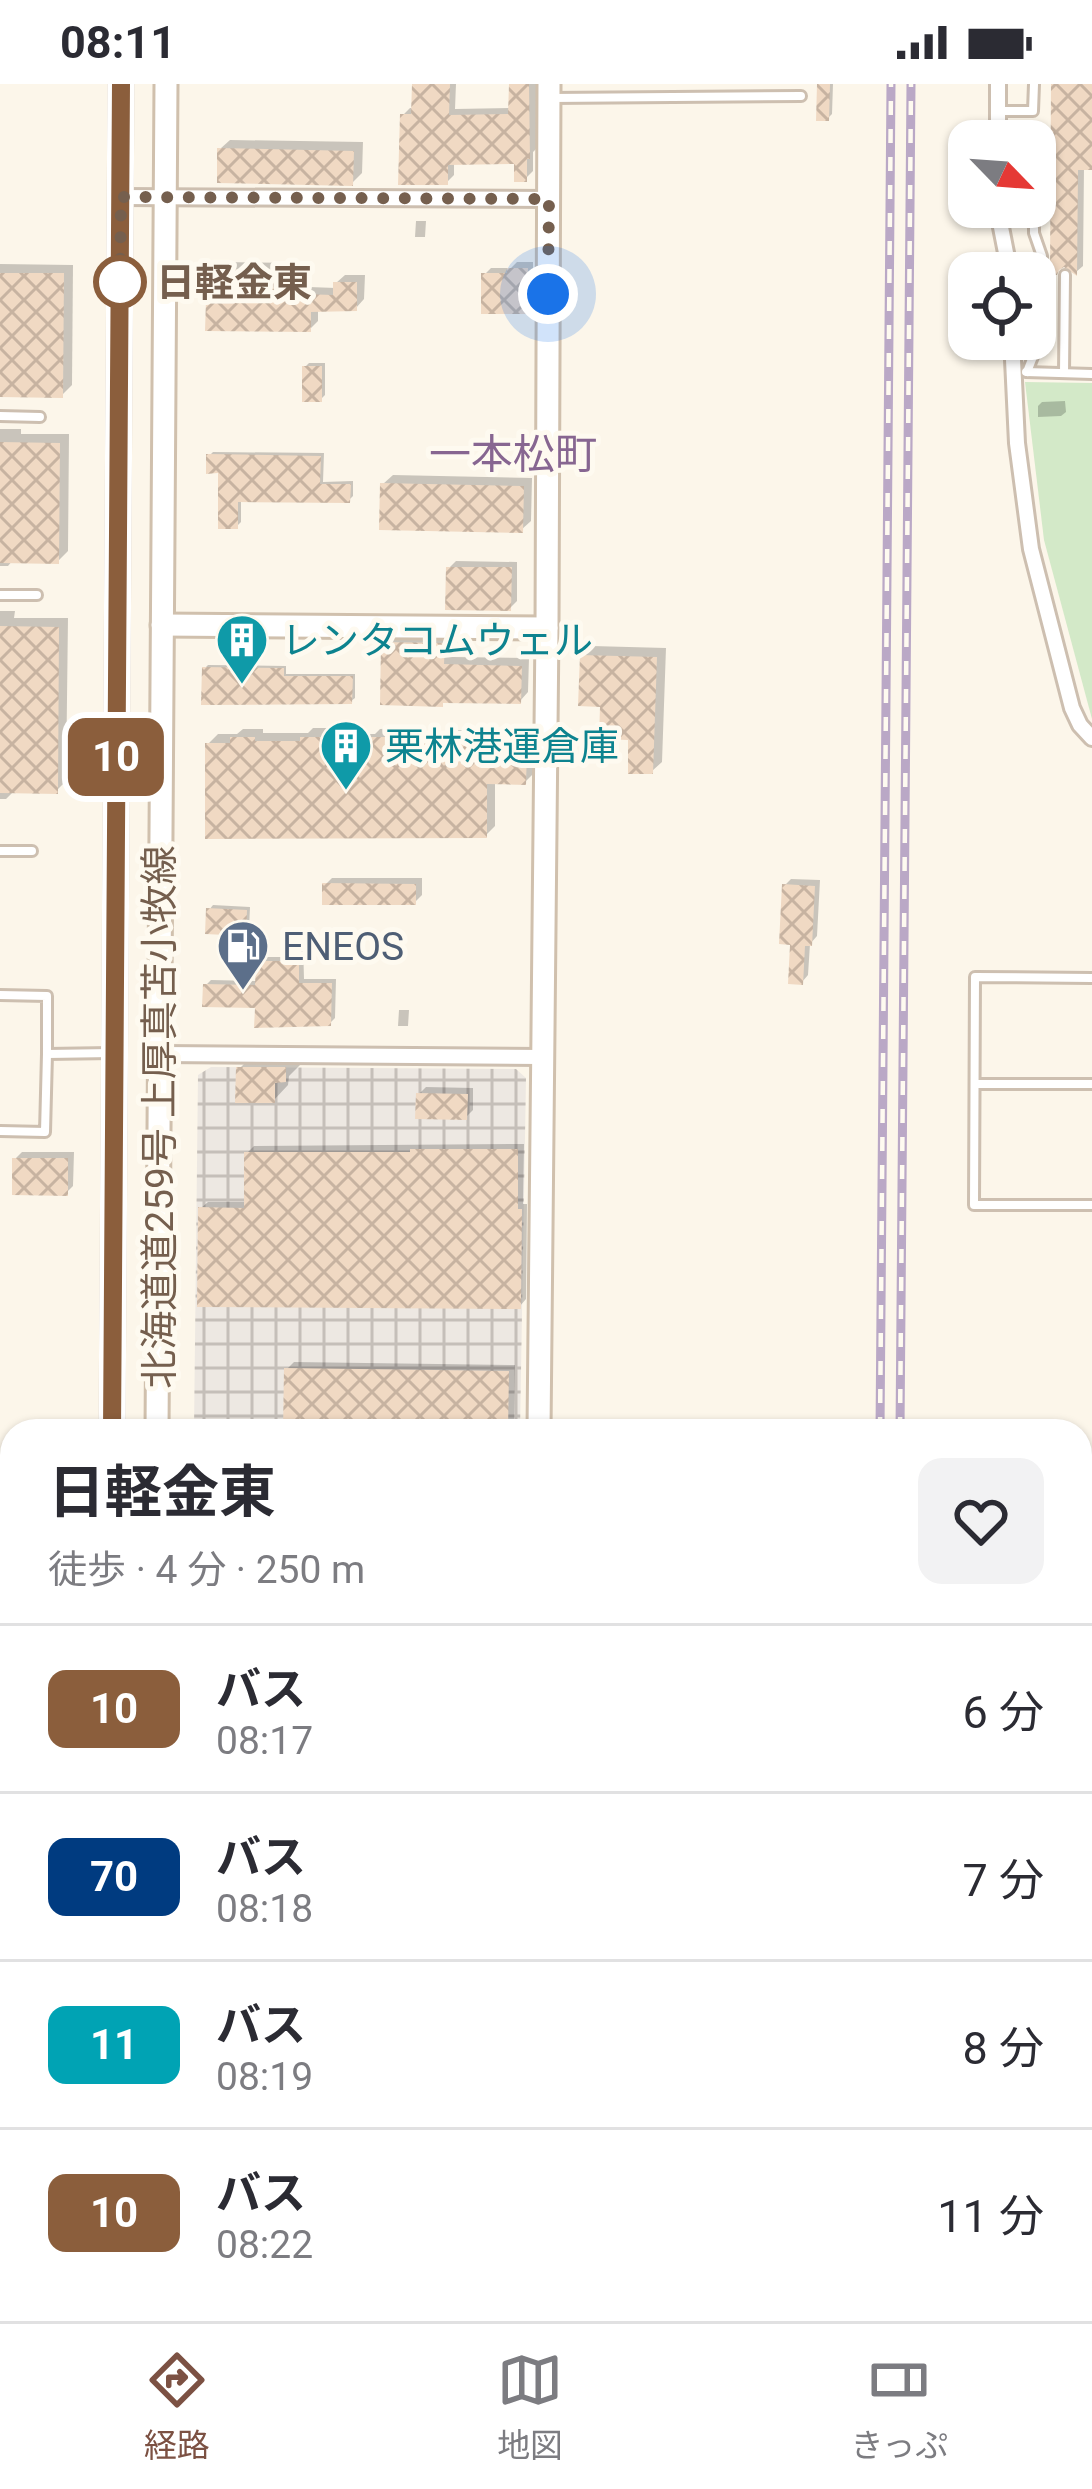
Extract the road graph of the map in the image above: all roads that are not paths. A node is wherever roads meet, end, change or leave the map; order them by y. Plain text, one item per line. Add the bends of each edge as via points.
1 (121, 84) edge
2 (166, 84) edge
3 (998, 84) edge
4 (1034, 84) edge
5 (549, 91) edge
6 (801, 96) dead end
7 (998, 110) junction
8 (998, 120) edge
9 (121, 197) junction
10 (165, 197) junction
11 (549, 199) junction
12 (1034, 228) edge
13 (1065, 275) dead end
14 (1017, 360) edge
15 (1020, 371) junction
16 (1064, 373) junction
17 (1092, 374) edge
18 (0, 416) edge
19 (40, 417) dead end
20 (0, 595) edge
21 (37, 595) dead end
22 (163, 625) junction
23 (548, 628) junction
24 (1092, 738) edge
25 (0, 850) edge
26 (32, 851) dead end
27 (1092, 978) edge
28 (0, 995) edge
29 (114, 1053) junction
30 (46, 1054) junction
31 (160, 1054) junction
32 (541, 1057) junction
33 (975, 1084) junction
34 (1092, 1084) edge
35 (0, 1131) edge
36 (1092, 1205) edge
37 (112, 1419) edge
38 (157, 1419) edge
39 (539, 1419) edge

1 - 9 main road, 北海道道259号 上厚真苫小牧線
2 - 10 main road, 北海道道259号 上厚真苫小牧線
3 - 7 street
4 - 7 lane via 1033,111
5 - 6 lane
5 - 11 main road
7 - 8 street
9 - 10 street
9 - 29 main road, 北海道道259号 上厚真苫小牧線
10 - 11 street
10 - 22 main road, 北海道道259号 上厚真苫小牧線
11 - 23 main road
12 - 15 lane via 1042,256 1041,336
13 - 16 lane
14 - 15 street
15 - 16 lane
15 - 24 street via 1017,443 1031,549 1072,708
16 - 17 lane
18 - 19 lane
20 - 21 lane
22 - 23 main road
22 - 31 main road, 北海道道259号 上厚真苫小牧線
23 - 32 main road
25 - 26 lane
27 - 33 lane via 975,977
28 - 30 lane via 47,996
29 - 30 lane
29 - 37 main road, 北海道道259号 上厚真苫小牧線
30 - 35 lane via 45,1132
31 - 32 street
31 - 38 main road, 北海道道259号 上厚真苫小牧線
32 - 39 main road
33 - 34 lane
33 - 36 lane via 974,1204

